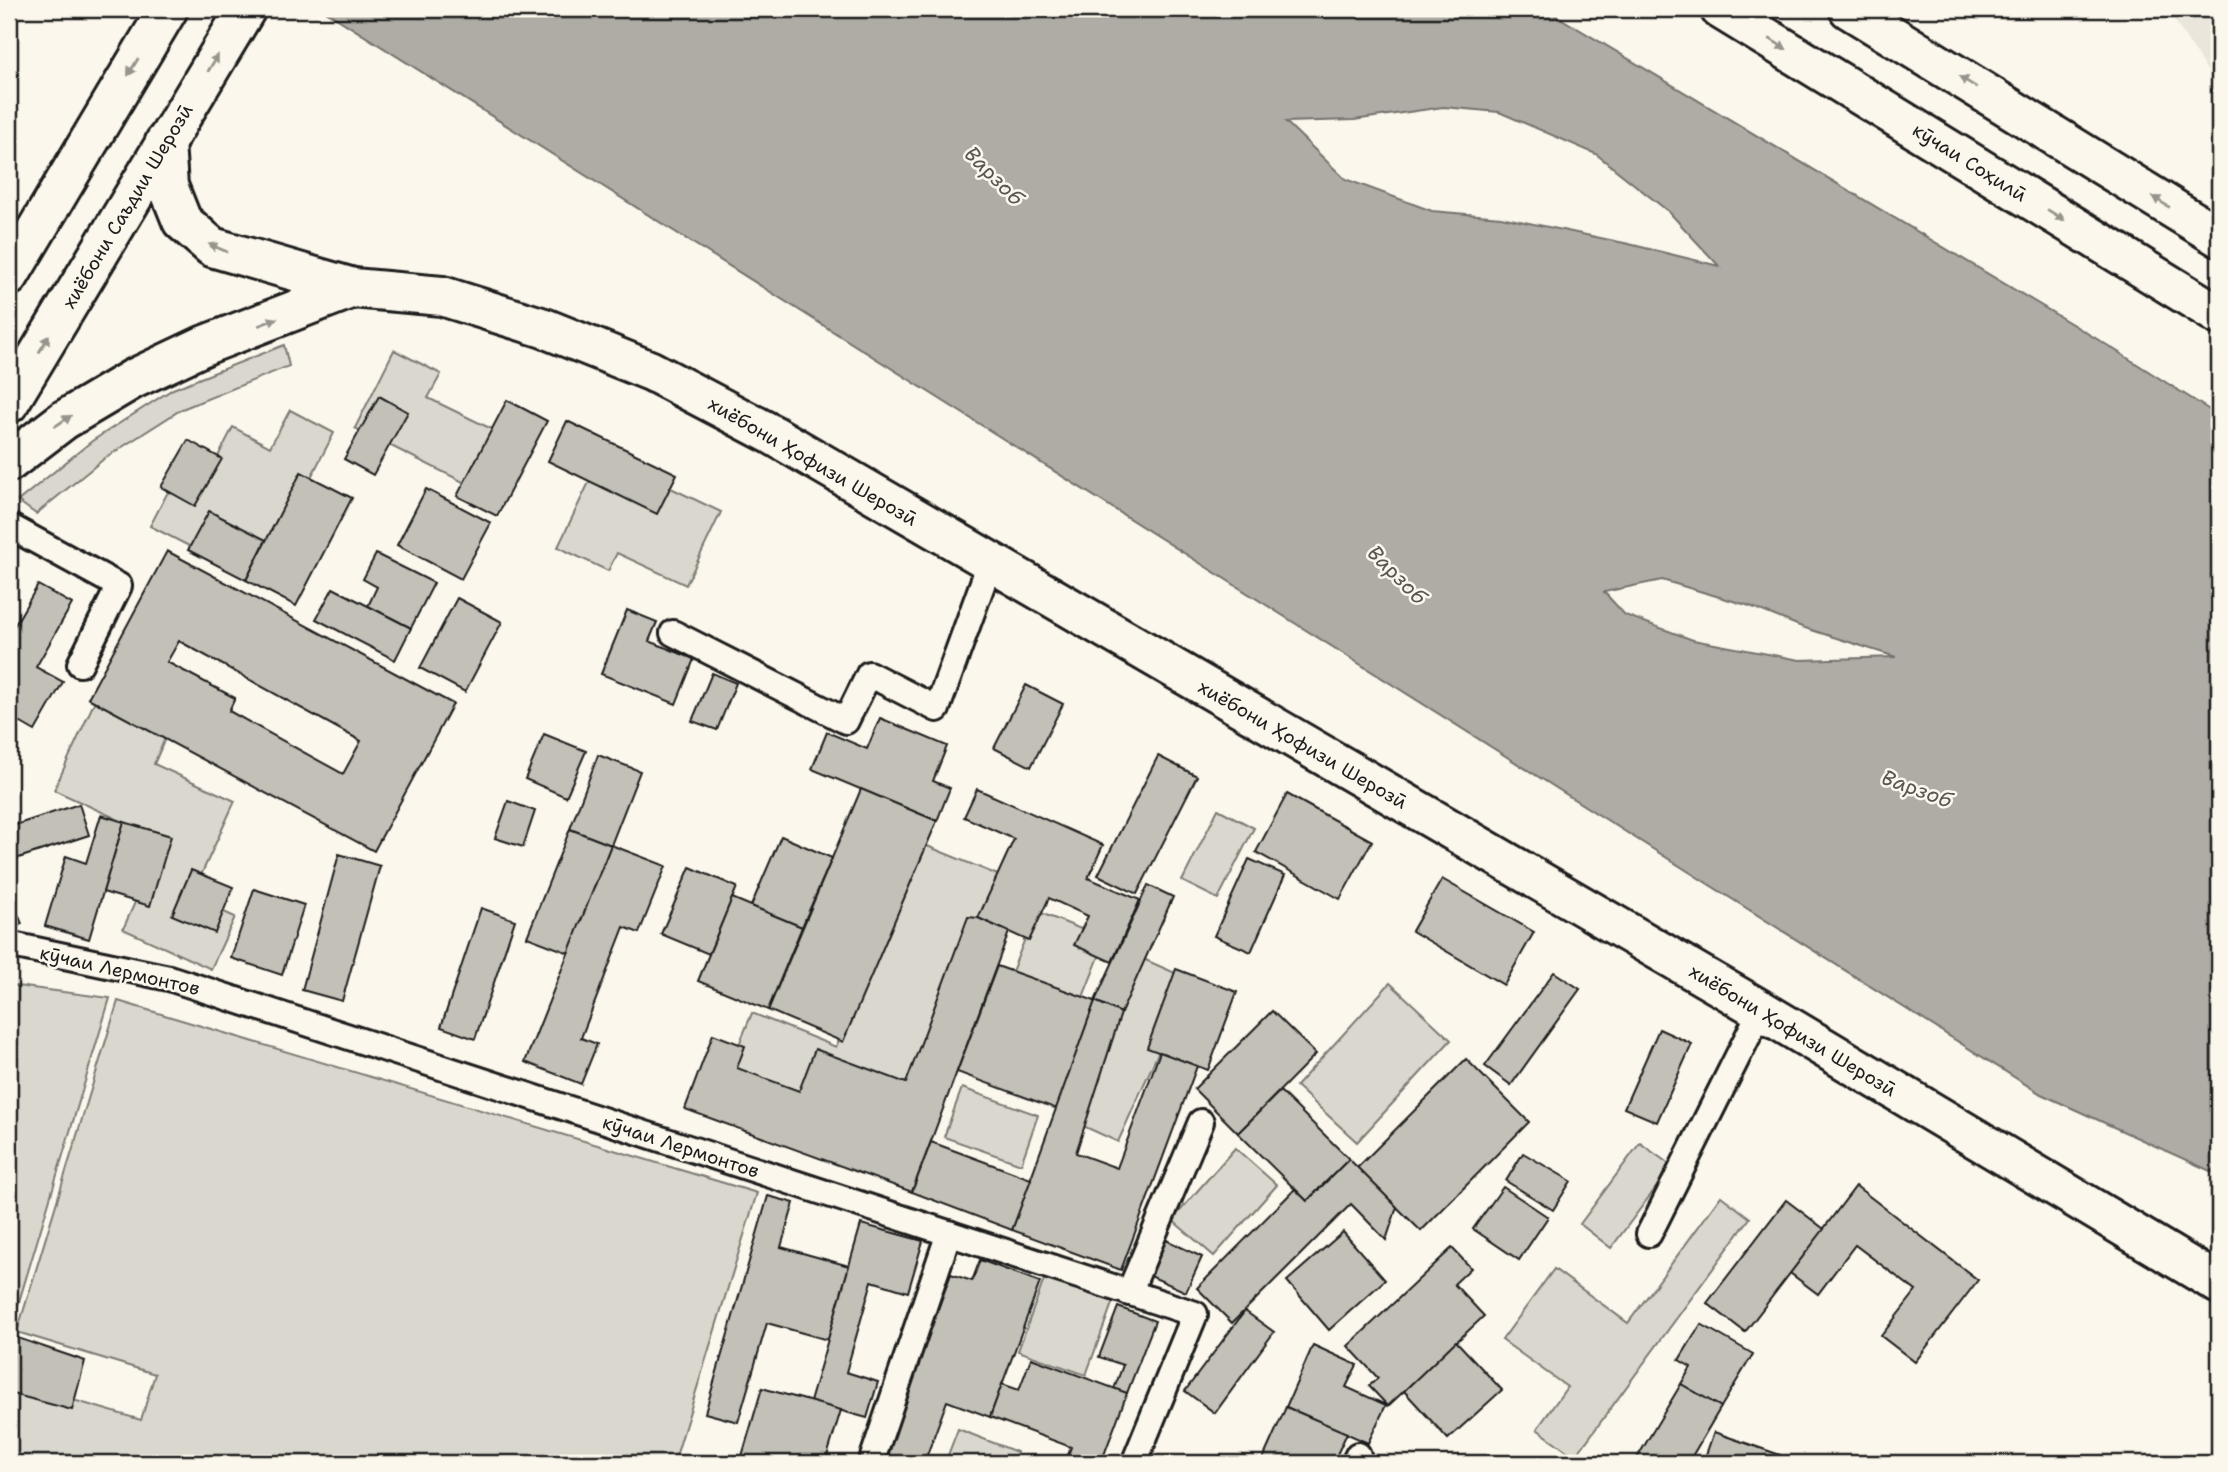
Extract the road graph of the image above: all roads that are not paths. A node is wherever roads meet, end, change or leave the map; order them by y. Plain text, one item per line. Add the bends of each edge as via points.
1 (168, 9) edge
2 (246, 9) edge
3 (1720, 9) edge
4 (1849, 9) edge
5 (165, 142) junction
6 (2219, 237) edge
7 (9, 276) edge
8 (353, 288) junction
9 (2219, 315) edge
10 (9, 403) edge
11 (9, 462) edge
12 (9, 526) edge
13 (990, 563) junction
14 (673, 633) dead end
15 (80, 664) dead end
16 (9, 950) edge
17 (1760, 1010) junction
18 (1201, 1122) dead end
19 (949, 1233) junction
20 (1649, 1234) dead end
21 (2219, 1284) edge
22 (1129, 1293) junction
23 (871, 1463) edge
24 (1134, 1463) edge

1 -> 7 main road
5 -> 2 main road, хиёбони Саъдии Шерозӣ
3 -> 9 main road, кӯчаи Соҳилӣ
6 -> 4 main road
8 -> 5 main road, хиёбони Ҳофизи Шерозӣ via 212,247 181,221 168,186
10 -> 5 main road, хиёбони Саъдии Шерозӣ
11 -> 8 main road via 64,420 132,379 205,345
8 - 13 main road, хиёбони Ҳофизи Шерозӣ via 442,296 544,328 651,371 773,435
12 - 15 lane via 119,586
13 - 14 lane via 937,709 869,674 846,721
13 - 17 main road, хиёбони Ҳофизи Шерозӣ
16 - 19 lane, кӯчаи Лермонтов via 17,946 169,978
17 - 20 lane
17 - 21 main road, хиёбони Ҳофизи Шерозӣ
18 - 22 lane
19 - 22 lane, кӯчаи Лермонтов
19 - 23 lane
22 - 24 lane, кӯчаи Лермонтов via 1195,1314

